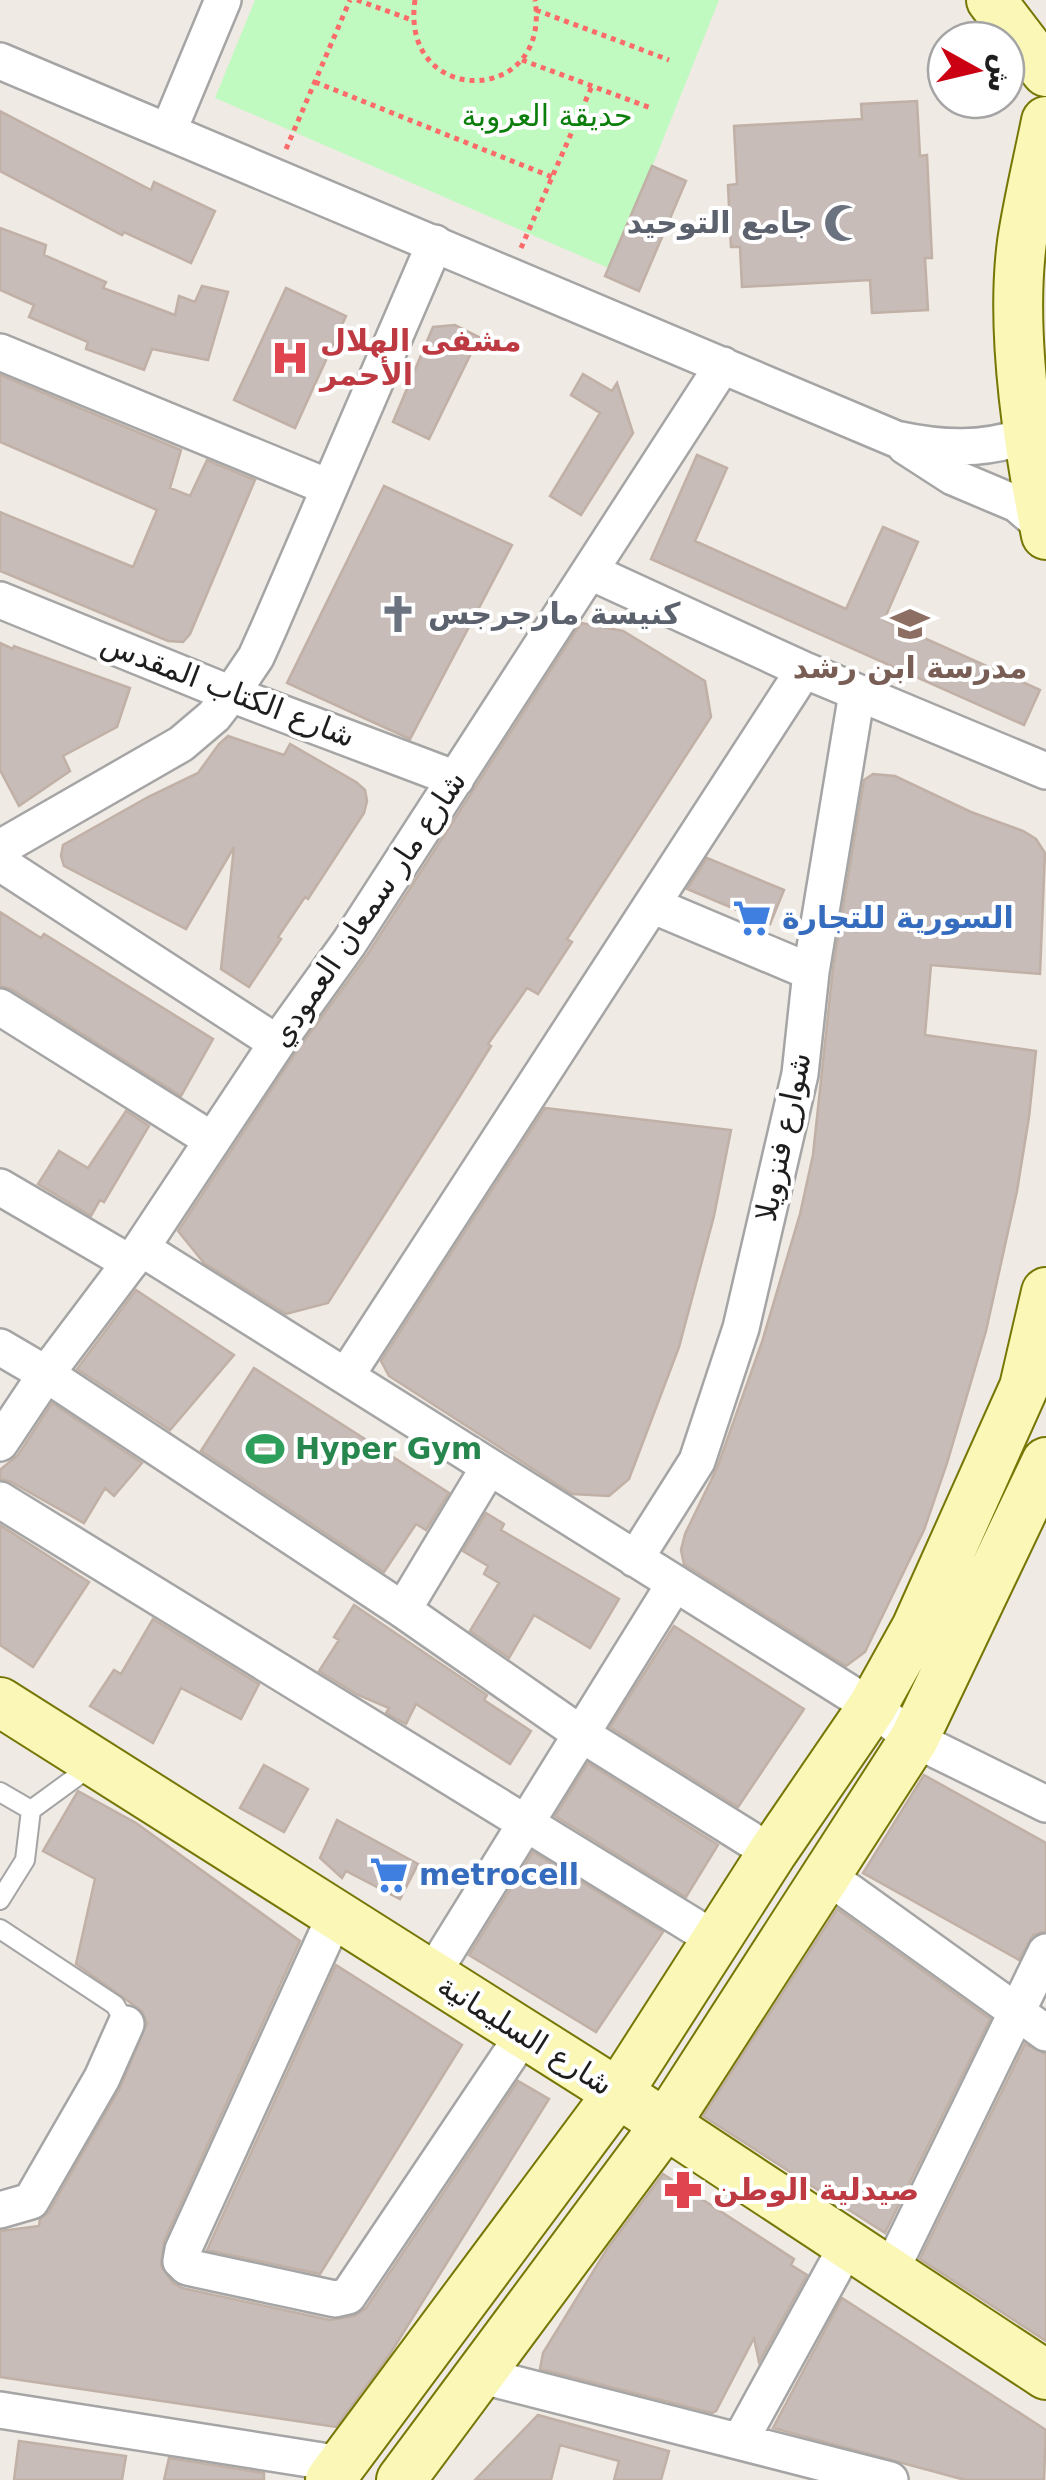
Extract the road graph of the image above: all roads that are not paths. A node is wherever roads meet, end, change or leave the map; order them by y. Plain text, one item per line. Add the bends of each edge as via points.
1 (223, 0) edge
2 (992, 0) edge
3 (0, 61) edge
4 (1046, 72) edge
5 (1046, 121) edge
6 (168, 132) junction
7 (435, 243) junction
8 (0, 352) edge
9 (723, 365) junction
10 (1028, 435) junction
11 (896, 439) junction
12 (328, 487) junction
13 (1045, 532) edge
14 (591, 572) junction
15 (0, 600) edge
16 (804, 670) junction
17 (857, 693) junction
18 (231, 694) junction
19 (1046, 771) edge
20 (456, 778) junction
21 (0, 848) edge
22 (0, 864) edge
23 (652, 904) junction
24 (811, 972) junction
25 (0, 1007) edge
26 (277, 1043) junction
27 (212, 1140) junction
28 (0, 1187) edge
29 (135, 1256) junction
30 (1046, 1292) edge
31 (0, 1347) edge
32 (46, 1374) junction
33 (346, 1376) junction
34 (0, 1444) edge
35 (1046, 1462) edge
36 (489, 1467) junction
37 (0, 1500) edge
38 (635, 1558) junction
39 (675, 1584) junction
40 (403, 1610) junction
41 (0, 1702) edge
42 (872, 1707) junction
43 (581, 1734) junction
44 (914, 1739) junction
45 (96, 1763) junction
46 (0, 1792) edge
47 (1046, 1804) edge
48 (30, 1810) junction
49 (526, 1823) junction
50 (772, 1853) junction
51 (826, 1875) junction
52 (0, 1900) edge
53 (335, 1916) junction
54 (0, 1929) edge
55 (716, 1940) junction
56 (1046, 1952) edge
57 (431, 1976) junction
58 (1032, 2022) edge
59 (126, 2024) joint
60 (524, 2034) junction
61 (618, 2093) junction
62 (665, 2125) junction
63 (0, 2210) edge
64 (848, 2244) junction
65 (890, 2272) junction
66 (479, 2375) junction
67 (1046, 2375) edge
68 (0, 2410) edge
69 (740, 2441) junction
70 (802, 2469) edge
71 (335, 2472) edge
72 (401, 2480) edge
73 (890, 2480) edge

1 - 6 street
2 - 4 main road
3 - 6 street
5 - 10 main road via 1022,246 1020,343
6 - 7 street
7 - 9 street
7 - 12 street
8 - 12 street
9 - 11 street
9 - 14 street, شارع مار سمعان العمودي
10 - 11 street via 956,449
10 - 13 main road
11 - 13 street via 952,476 1016,504
12 - 18 street via 262,642
14 - 16 street
14 - 20 street, شارع مار سمعان العمودي
15 - 18 street, شارع الكتاب المقدس
16 - 17 street
16 - 23 street
17 - 19 street
17 - 24 street, شوارع فنزويلا
18 - 20 street, شارع الكتاب المقدس
18 - 21 street via 182,744
20 - 26 street, شارع مار سمعان العمودي
22 - 26 street
23 - 24 street
23 - 33 street
24 - 38 street, شوارع فنزويلا via 800,1074 741,1328 697,1461
25 - 27 street
26 - 27 street, شارع مار سمعان العمودي
27 - 29 street, شارع مار سمعان العمودي
28 - 29 street
29 - 32 street, شارع مار سمعان العمودي
29 - 33 street
30 - 42 main road via 1024,1387 916,1628
31 - 32 street
32 - 34 street, شارع مار سمعان العمودي
32 - 40 street
33 - 36 street
35 - 44 main road
36 - 38 street
36 - 40 street
37 - 49 street
38 - 39 street
39 - 42 street
39 - 43 street
40 - 43 street
41 - 45 main road, شارع السليمانية
42 - 44 street
42 - 50 main road
43 - 49 street
43 - 50 street
44 - 47 street
44 - 51 main road
45 - 48 lane
45 - 53 main road, شارع السليمانية
46 - 48 lane
48 - 52 lane via 25,1860
49 - 55 street
49 - 57 street
50 - 55 main road
51 - 58 street
51 - 62 main road
53 - 57 main road, شارع السليمانية
53 - 60 street via 182,2250 187,2267 334,2299 348,2296
54 - 59 lane via 116,2005
55 - 61 main road
56 - 58 street
57 - 60 main road, شارع السليمانية
58 - 65 street
59 - 63 street via 31,2201
60 - 61 main road, شارع السليمانية
61 - 62 main road, شارع السليمانية
61 - 71 main road
62 - 64 main road, شارع السليمانية
62 - 66 main road
64 - 65 main road, شارع السليمانية
64 - 69 street
65 - 67 main road, شارع السليمانية
66 - 69 street
66 - 72 main road
68 - 71 street
69 - 70 street
70 - 73 street

